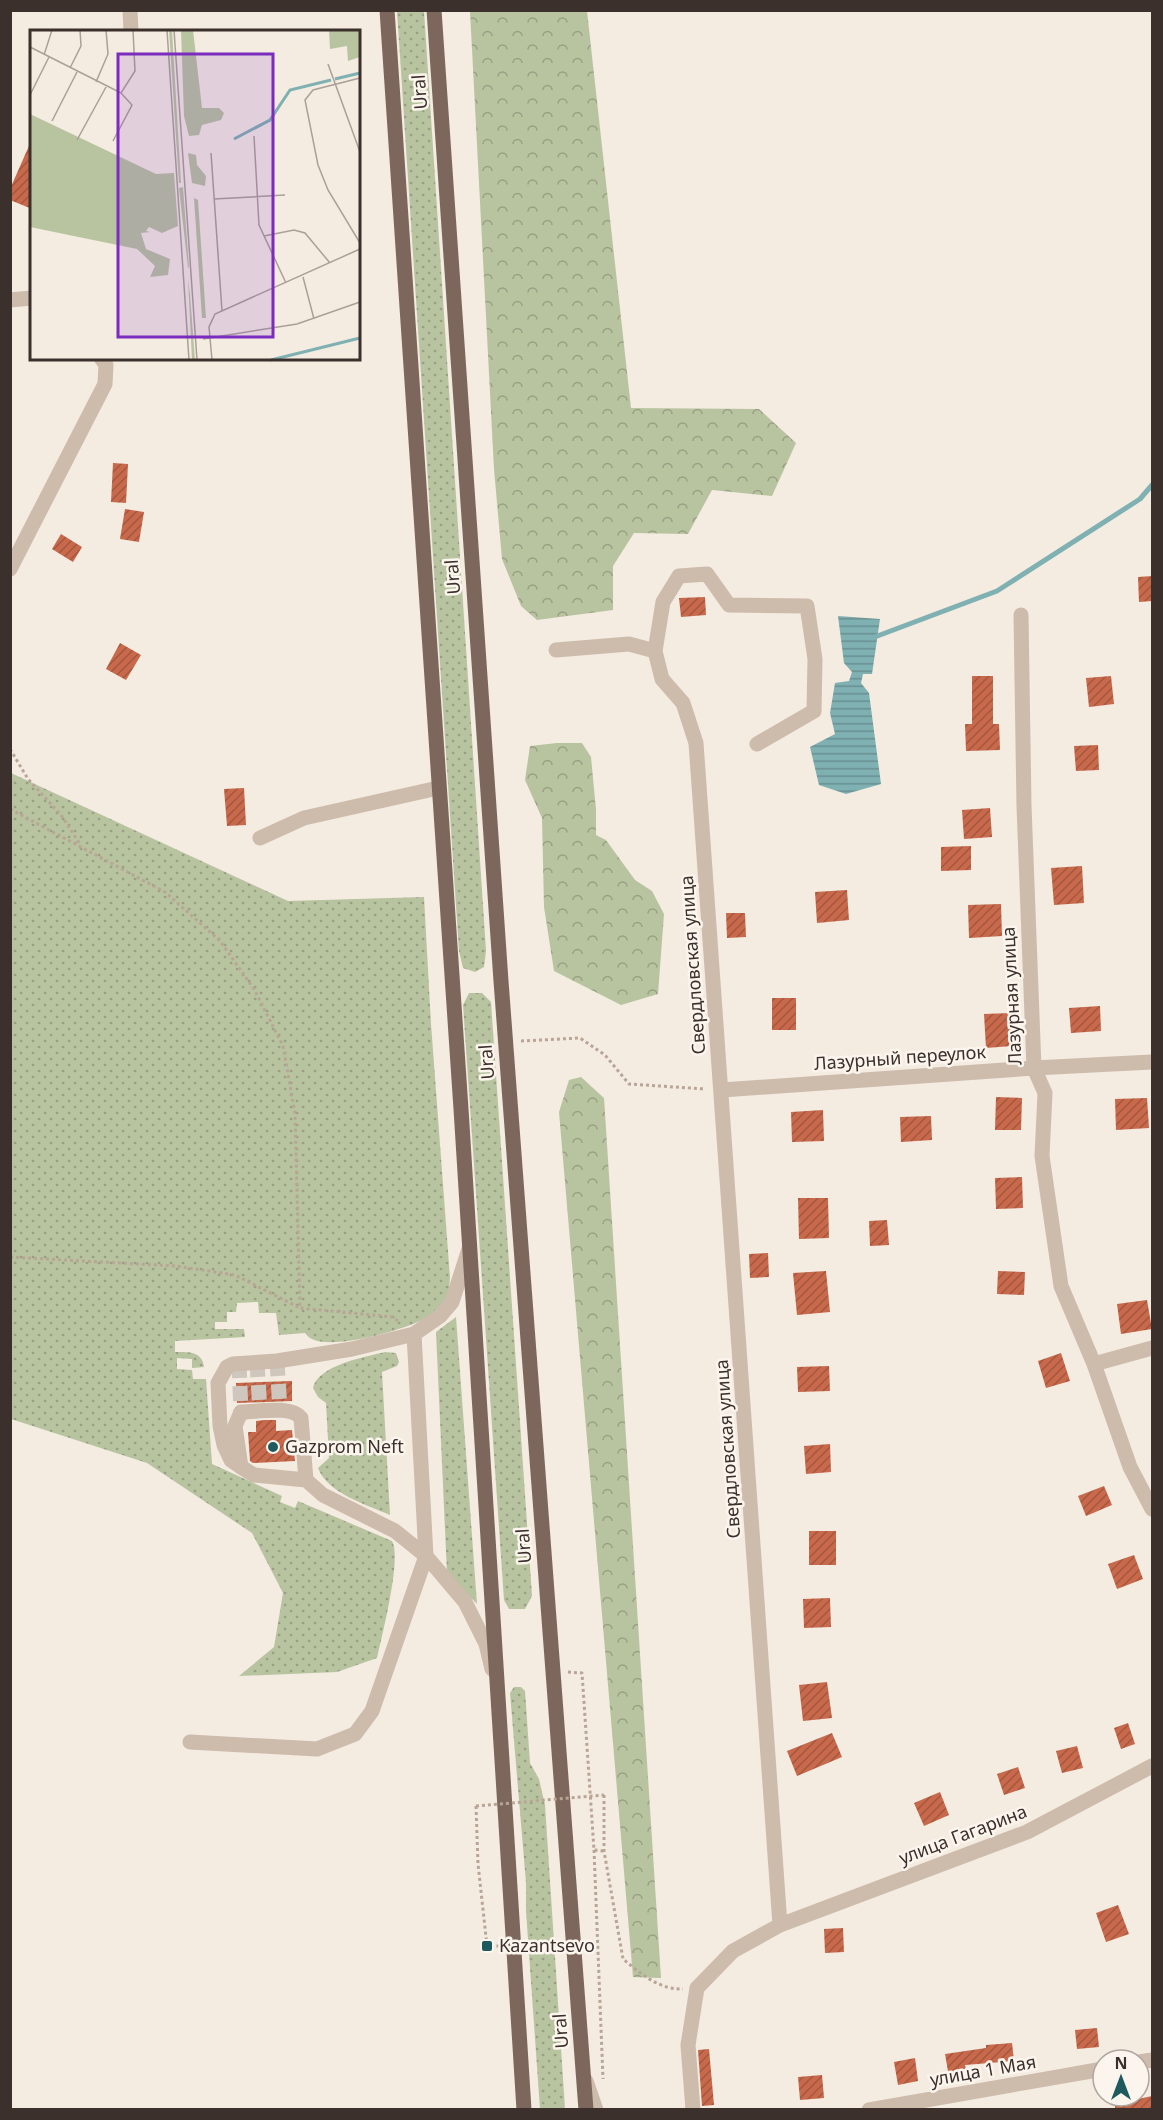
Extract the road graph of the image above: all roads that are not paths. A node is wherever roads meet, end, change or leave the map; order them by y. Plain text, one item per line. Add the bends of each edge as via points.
1 (130, 10) edge
2 (387, 10) edge
3 (434, 10) edge
4 (131, 30) edge
5 (10, 300) edge
6 (30, 300) edge
7 (102, 360) edge
8 (10, 569) edge
9 (1021, 615) dead end
10 (556, 650) dead end
11 (655, 651) junction
12 (756, 744) dead end
13 (438, 788) junction
14 (260, 838) dead end
15 (1152, 1062) edge
16 (1034, 1068) junction
17 (722, 1089) junction
18 (470, 1249) junction
19 (414, 1334) junction
20 (1152, 1348) edge
21 (1094, 1364) junction
22 (240, 1467) junction
23 (306, 1480) junction
24 (1152, 1509) edge
25 (426, 1556) junction
26 (496, 1688) junction
27 (190, 1742) dead end
28 (1152, 1766) edge
29 (780, 1925) junction
30 (1091, 2071) edge
31 (584, 2074) junction
32 (525, 2109) edge
33 (586, 2109) edge
34 (596, 2109) edge
35 (693, 2109) edge
36 (869, 2109) edge

1 - 4 street
2 - 13 main road, Ural
3 - 31 main road, Ural via 505,1042
5 - 6 street
7 - 8 street via 106,366 105,384
9 - 16 street, Лазурная улица
10 - 11 street via 629,644
11 - 12 street via 663,602 679,576 707,574 729,605 807,606 815,659 814,711
11 - 17 street, Свердловская улица via 662,679 683,703 696,743
13 - 14 street via 304,818
13 - 18 main road, Ural
15 - 16 street, Лазурный переулок
16 - 17 street, Лазурный переулок
16 - 21 street, Лазурная улица via 1045,1093 1042,1156 1061,1286
17 - 29 street, Свердловская улица
18 - 19 street via 452,1302
18 - 26 main road, Ural
19 - 22 street via 352,1349 226,1367 218,1383 220,1426 231,1460
19 - 25 street
20 - 21 street
21 - 24 street, Лазурная улица via 1130,1467
22 - 23 street via 254,1475
22 - 23 street via 236,1426 241,1412 289,1410 297,1413 303,1426
23 - 25 street via 323,1495 394,1531
25 - 26 street via 465,1602 486,1644
25 - 27 street via 372,1711 354,1734 317,1749
26 - 32 main road, Ural
28 - 29 street, улица Гагарина via 1027,1832
29 - 35 street via 733,1951 697,1988 688,2045
30 - 36 street, улица 1 Мая
31 - 33 main road, Ural
31 - 34 street

